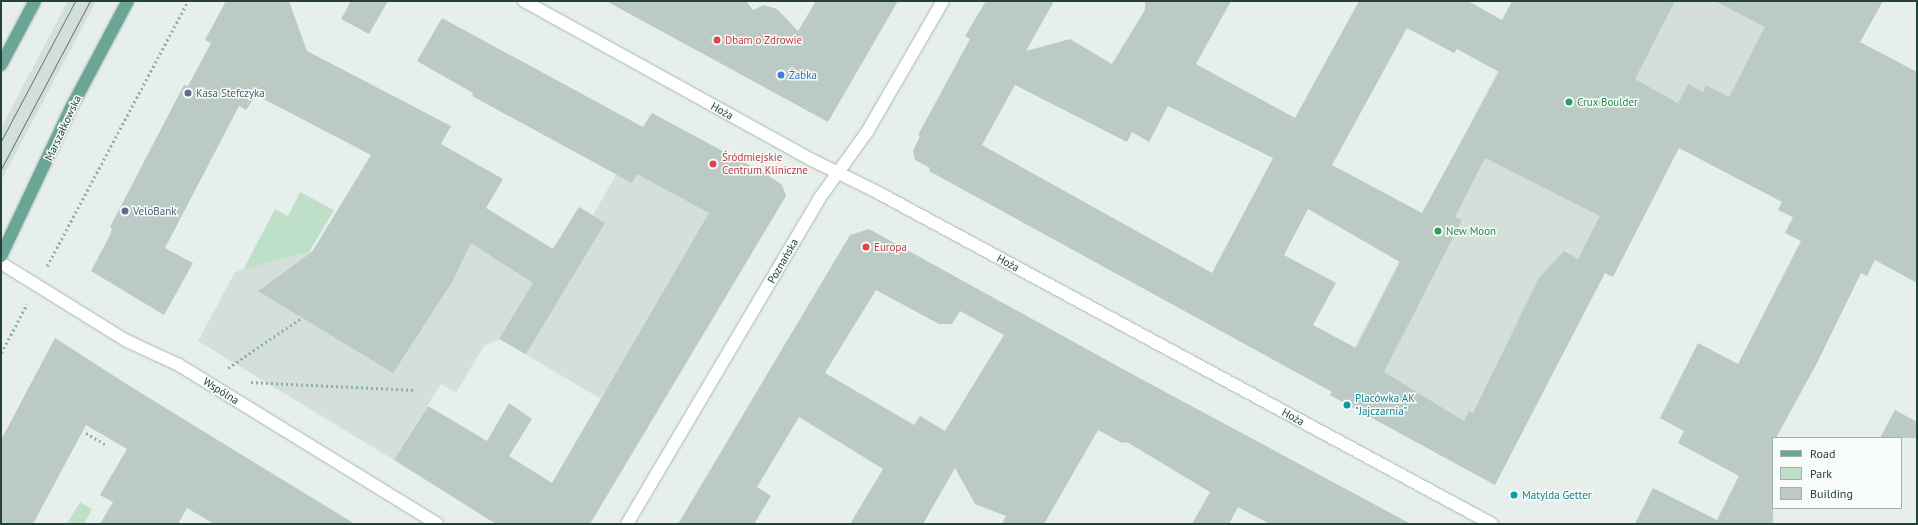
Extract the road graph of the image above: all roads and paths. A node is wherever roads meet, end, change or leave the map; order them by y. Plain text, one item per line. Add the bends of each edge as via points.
1 (35, 1) edge
2 (128, 1) edge
3 (188, 1) edge
4 (524, 1) edge
5 (943, 1) edge
6 (1, 65) edge
7 (838, 173) junction
8 (1, 256) edge
9 (1, 263) edge
10 (46, 268) dead end
11 (27, 303) dead end
12 (301, 318) dead end
13 (1, 353) edge
14 (228, 368) dead end
15 (251, 382) dead end
16 (416, 390) dead end
17 (86, 433) dead end
18 (107, 445) dead end
19 (437, 524) edge
20 (628, 524) edge
21 (1492, 524) edge

1 - 6 main road
2 - 8 main road, Marszałkowska via 72,108
3 - 10 path
4 - 7 street, Hoża
5 - 7 street, Poznańska via 866,132
7 - 20 street, Poznańska via 820,199
7 - 21 street, Hoża
9 - 19 street, Wspólna via 127,341 179,364
11 - 13 path
12 - 14 path
15 - 16 path
17 - 18 path

